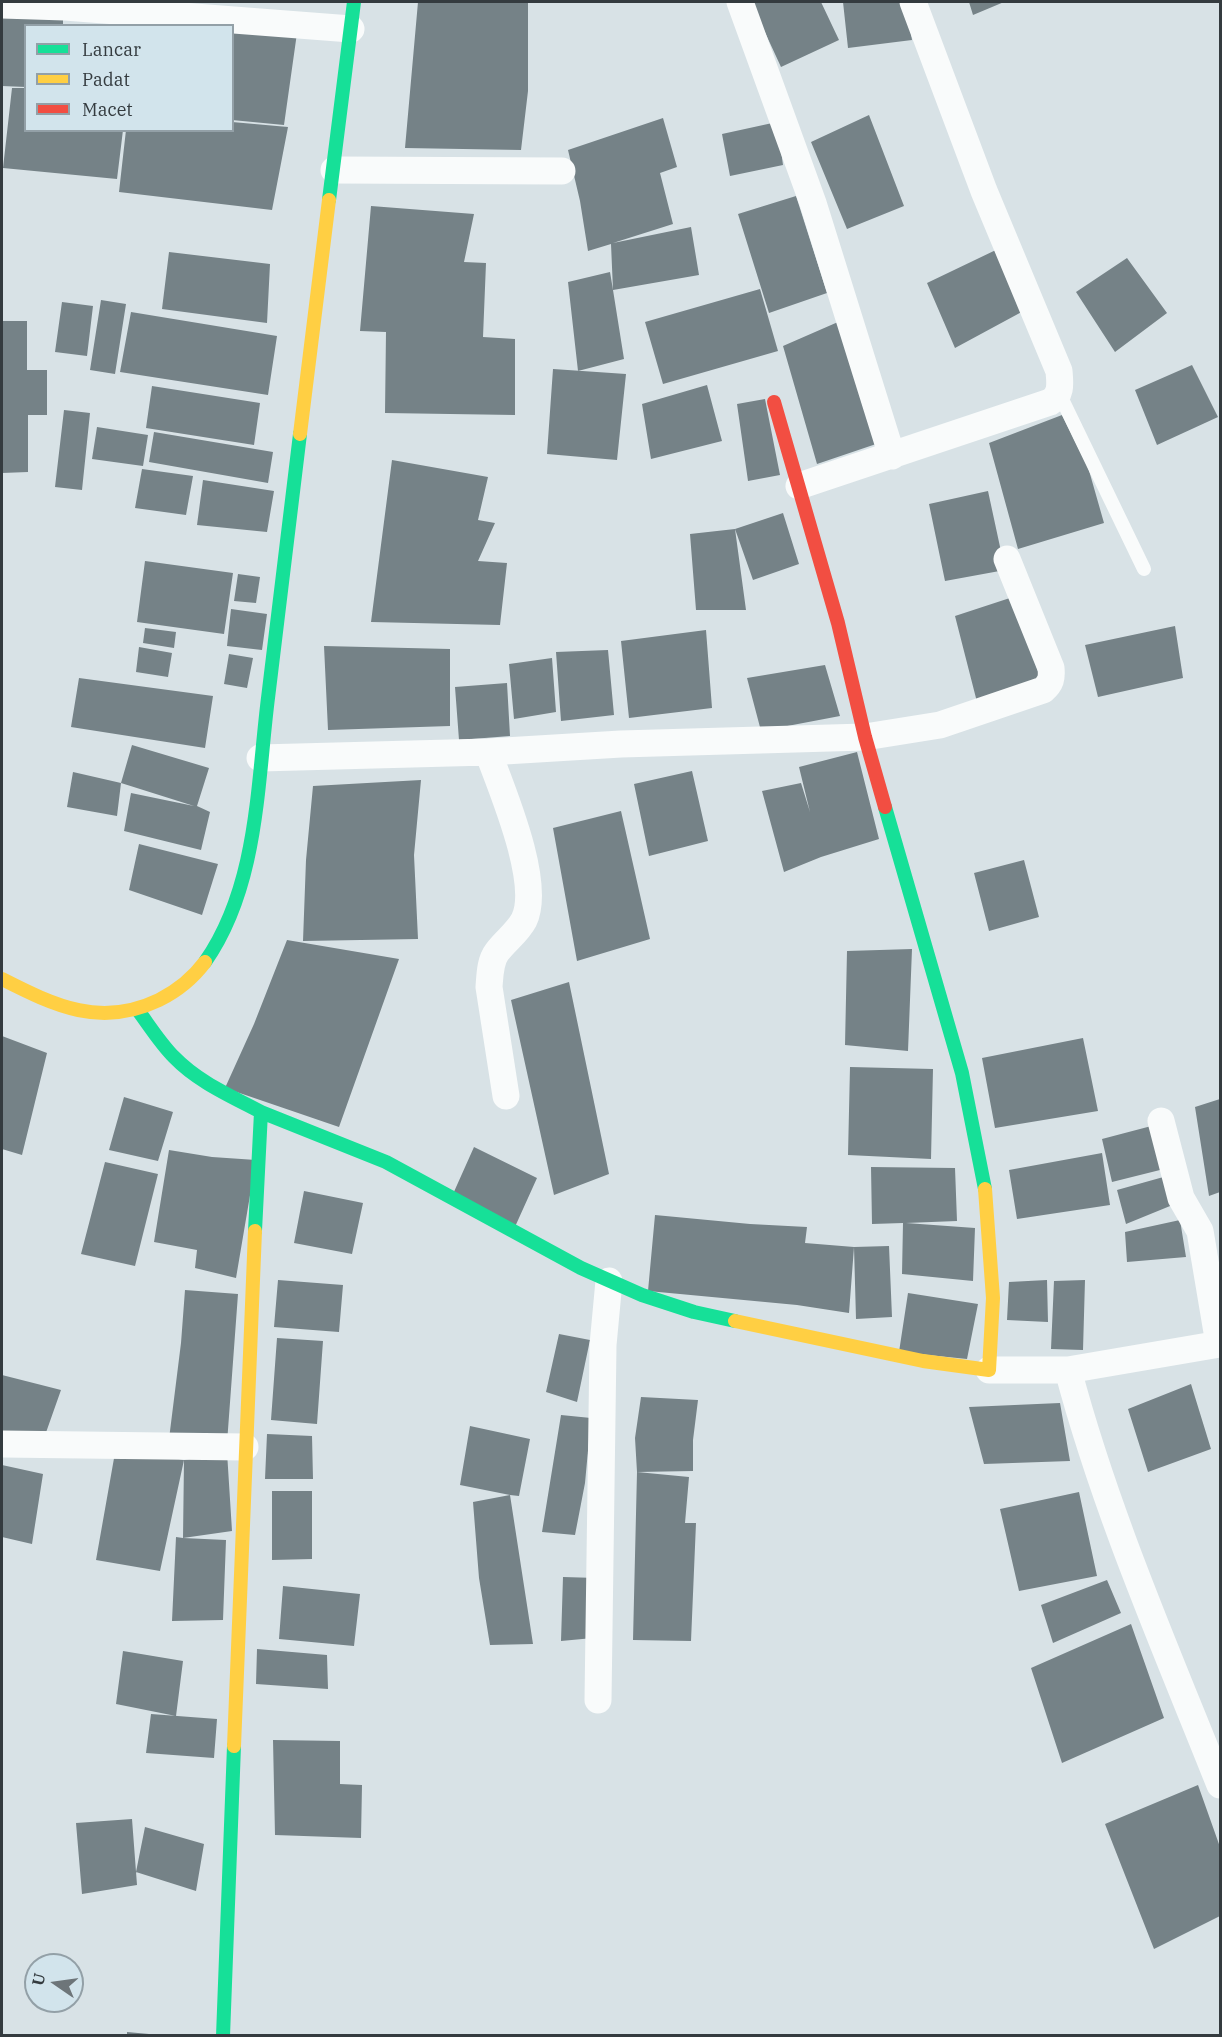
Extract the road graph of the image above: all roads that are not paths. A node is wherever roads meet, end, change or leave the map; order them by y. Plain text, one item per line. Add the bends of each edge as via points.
1 (354, 2) edge
2 (740, 2) edge
3 (913, 2) edge
4 (2, 5) edge
5 (351, 29) junction
6 (334, 170) junction
7 (562, 171) dead end
8 (1059, 393) junction
9 (774, 402) dead end
10 (892, 456) junction
11 (799, 486) junction
12 (1007, 559) dead end
13 (1144, 569) dead end
14 (865, 737) junction
15 (488, 752) junction
16 (260, 758) junction
17 (2, 979) edge
18 (137, 1009) junction
19 (506, 1096) dead end
20 (261, 1112) junction
21 (1161, 1122) dead end
22 (609, 1281) junction
23 (1220, 1344) edge
24 (990, 1370) junction
25 (1068, 1370) junction
26 (2, 1444) edge
27 (245, 1447) junction
28 (598, 1700) dead end
29 (1221, 1785) edge
30 (223, 2036) edge

1 - 5 street
2 - 10 street via 813,202
3 - 8 street via 984,191 1059,371
4 - 5 street
5 - 6 street
6 - 7 street
6 - 16 street
8 - 10 street via 1050,402
8 - 13 lane
9 - 11 street
10 - 11 street
11 - 14 street
12 - 14 street via 1051,668 1048,685 940,725
14 - 15 street
14 - 24 street via 951,1033 978,1150 993,1281
15 - 16 street
15 - 19 street via 520,841 529,902 514,935 496,952 490,971 489,987
16 - 18 street via 246,864 221,937 204,964 179,990
17 - 18 street via 32,994 88,1012 109,1014
18 - 20 street via 182,1065
20 - 22 street via 386,1162
20 - 27 street
21 - 23 street via 1180,1198 1200,1231
22 - 24 street via 694,1312 923,1361
22 - 28 street via 603,1346
23 - 25 street
24 - 25 street
25 - 29 street via 1117,1526
26 - 27 street
27 - 30 street

